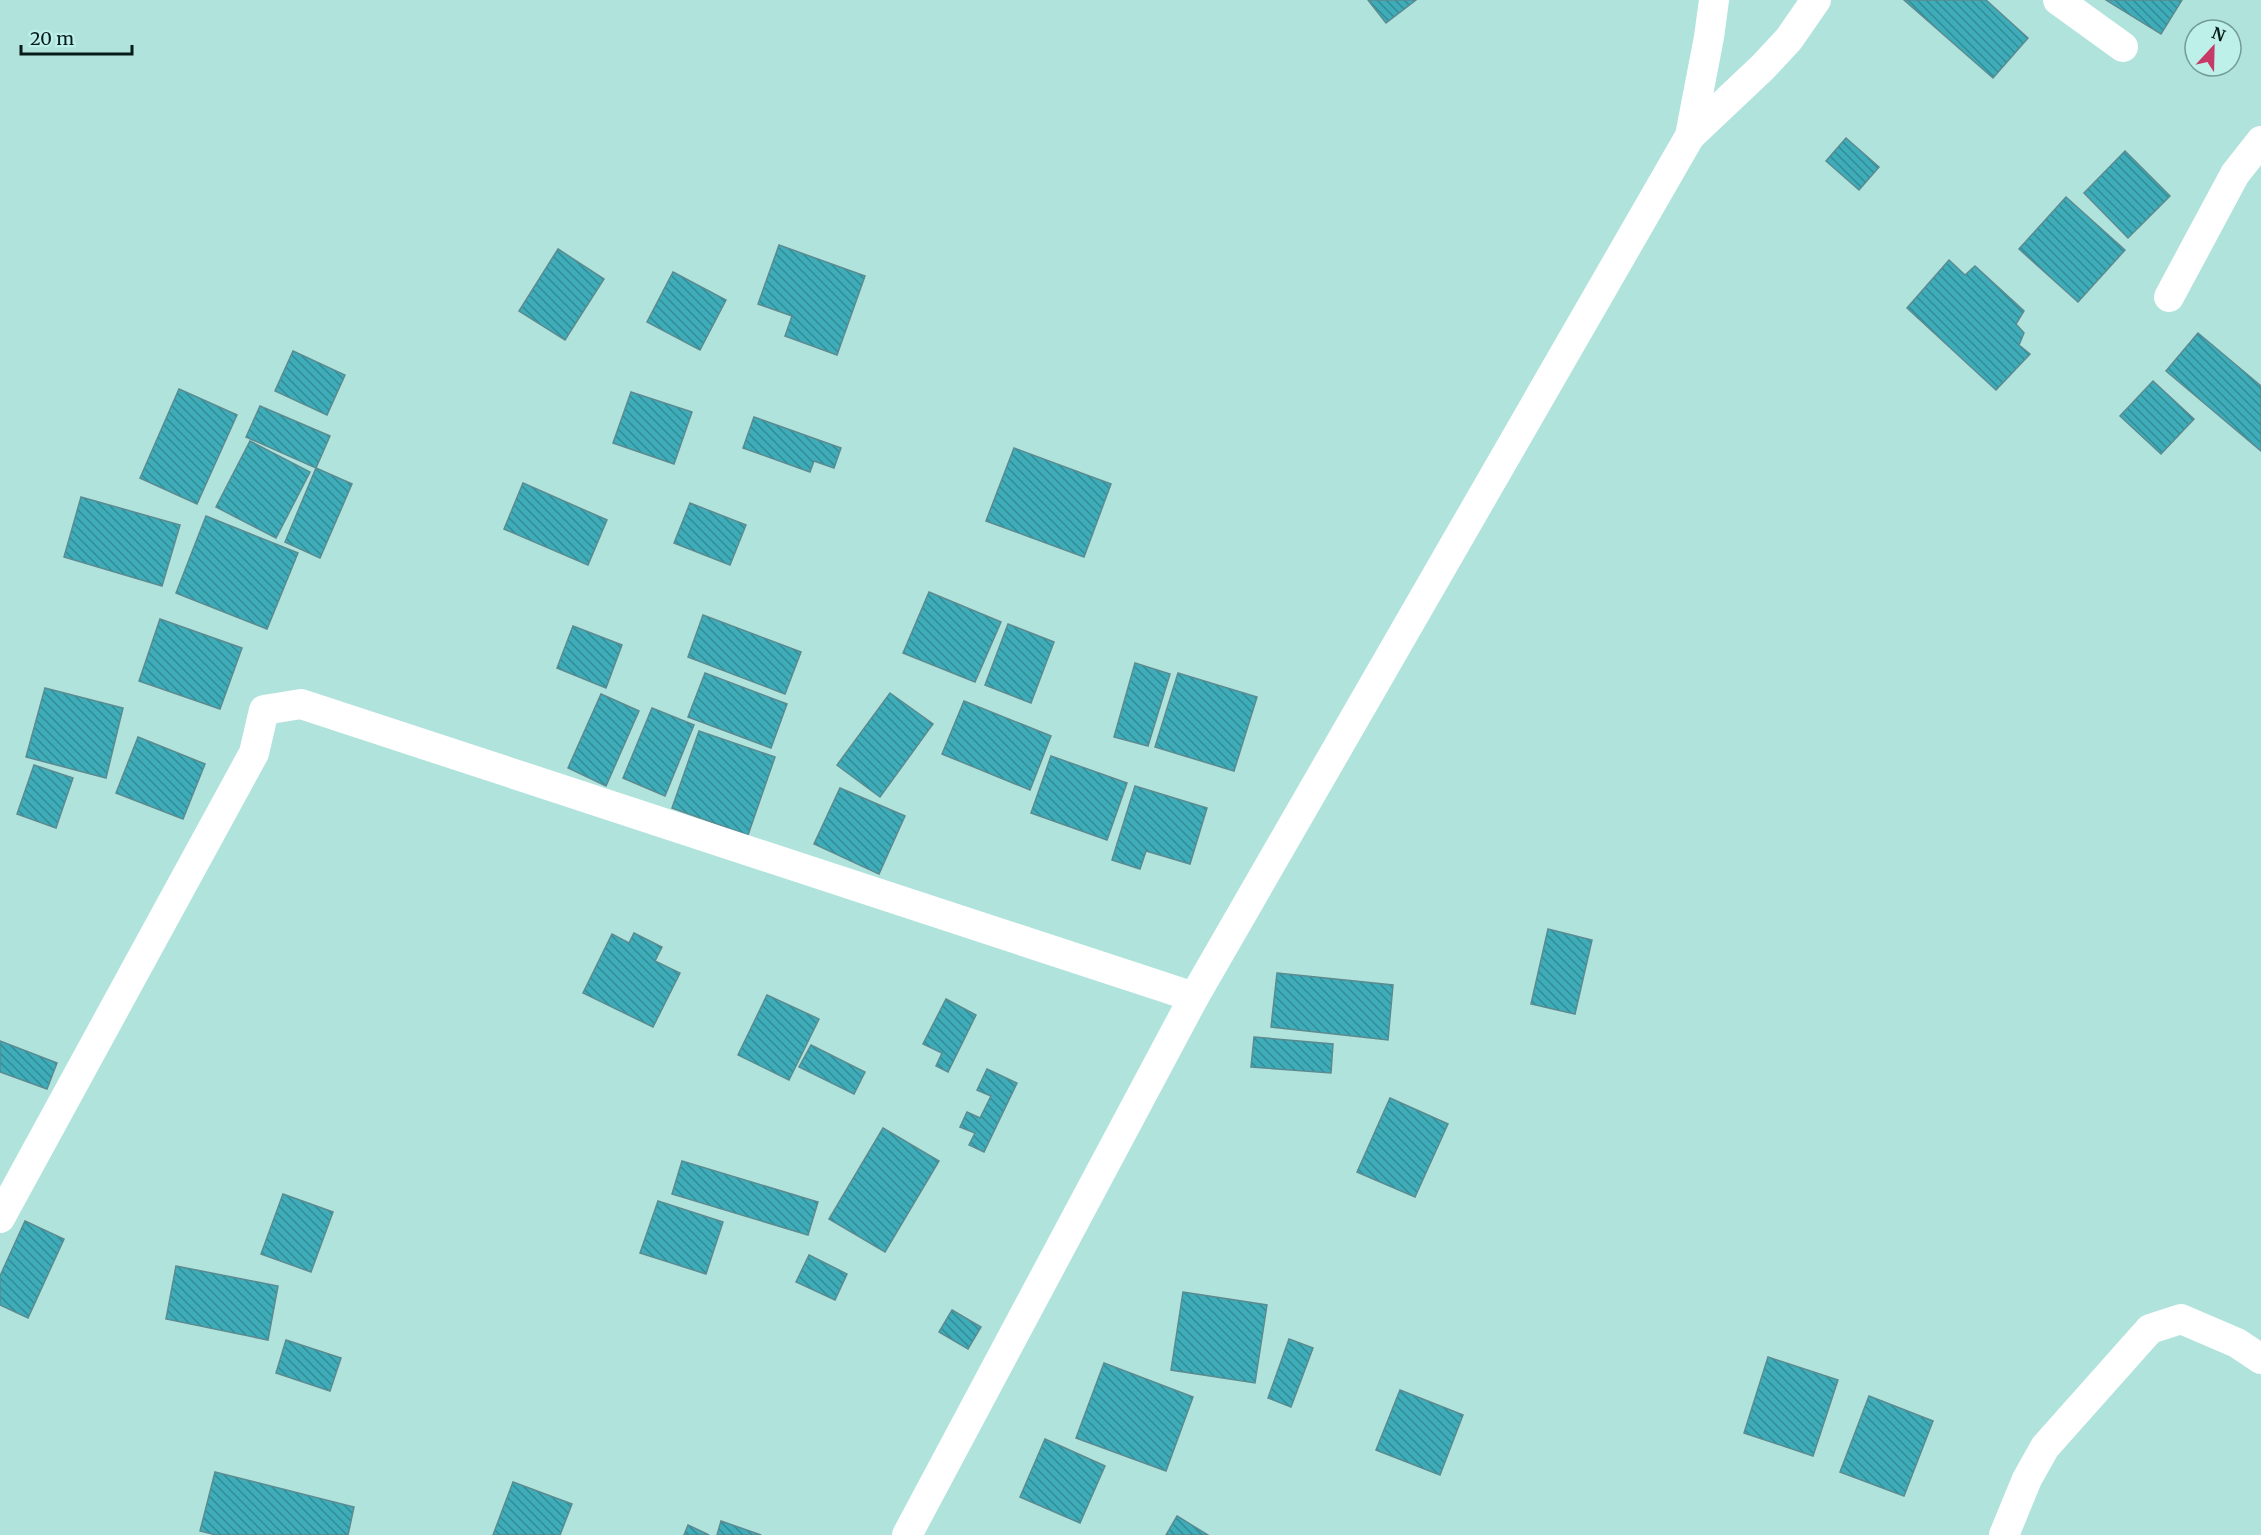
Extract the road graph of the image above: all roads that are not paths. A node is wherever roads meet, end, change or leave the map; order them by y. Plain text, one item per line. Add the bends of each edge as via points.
1 (1714, 0) edge
2 (1816, 0) edge
3 (2058, 0) edge
4 (2123, 47) dead end
5 (1690, 136) junction
6 (2261, 141) edge
7 (2169, 297) dead end
8 (1194, 997) junction
9 (0, 1218) edge
10 (2261, 1359) edge
11 (907, 1535) edge
12 (2004, 1535) edge

1 - 5 street
2 - 5 street via 1763,68
3 - 4 street
5 - 8 street
6 - 7 street via 2235,174
8 - 9 street via 301,704 264,710 254,753
8 - 11 street
10 - 12 street via 2237,1343 2181,1319 2150,1329 2045,1448 2027,1479

